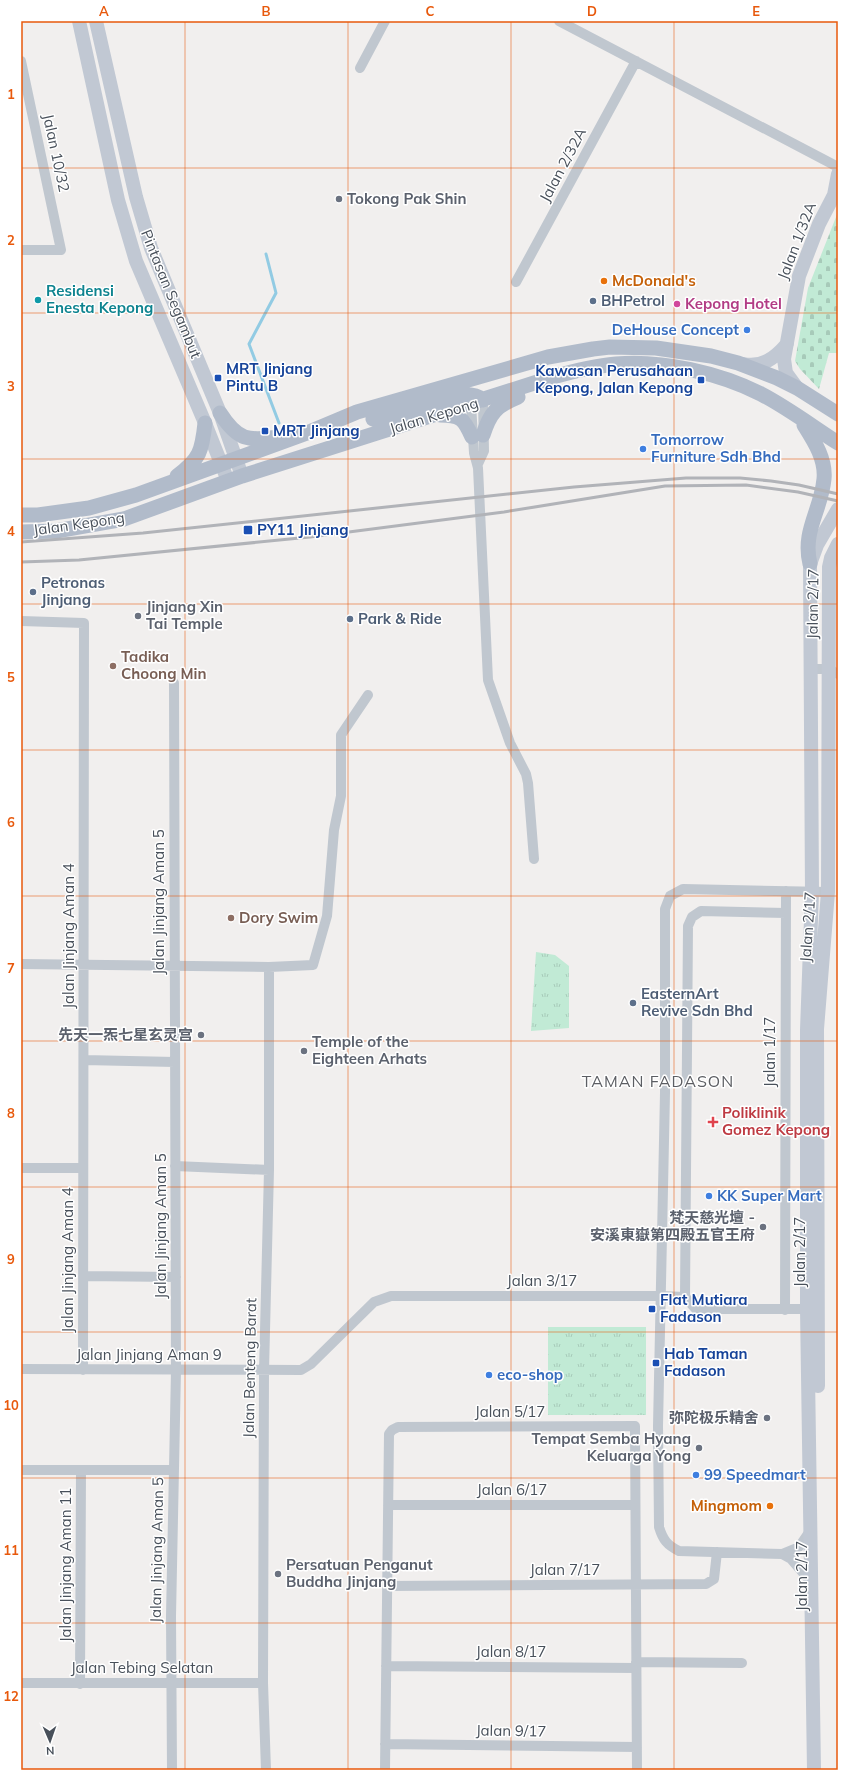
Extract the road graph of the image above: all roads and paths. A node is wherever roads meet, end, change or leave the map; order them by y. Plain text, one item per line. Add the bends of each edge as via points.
1 (79, 21) edge
2 (96, 21) edge
3 (385, 21) edge
4 (559, 21) edge
5 (636, 61) junction
6 (21, 62) edge
7 (360, 68) dead end
8 (838, 167) edge
9 (838, 174) edge
10 (21, 250) edge
11 (516, 282) dead end
12 (787, 344) junction
13 (548, 357) junction
14 (738, 363) junction
15 (553, 377) junction
16 (797, 388) junction
17 (476, 400) junction
18 (832, 410) edge
19 (220, 413) junction
20 (436, 416) junction
21 (801, 419) junction
22 (205, 424) junction
23 (838, 425) edge
24 (307, 433) junction
25 (477, 436) junction
26 (838, 443) edge
27 (235, 458) junction
28 (221, 463) junction
29 (235, 479) junction
30 (166, 484) junction
31 (838, 509) edge
32 (67, 511) junction
33 (21, 512) edge
34 (21, 515) edge
35 (21, 532) edge
36 (838, 544) edge
37 (810, 564) junction
38 (21, 621) edge
39 (835, 668) edge
40 (811, 669) junction
41 (174, 682) dead end
42 (838, 691) edge
43 (368, 694) dead end
44 (828, 718) junction
45 (534, 859) dead end
46 (786, 891) junction
47 (812, 892) junction
48 (828, 892) junction
49 (786, 913) junction
50 (21, 964) edge
51 (84, 965) junction
52 (175, 966) junction
53 (269, 967) junction
54 (84, 1060) junction
55 (175, 1062) junction
56 (175, 1166) junction
57 (21, 1168) edge
58 (84, 1168) junction
59 (269, 1170) junction
60 (83, 1276) junction
61 (176, 1277) junction
62 (661, 1296) junction
63 (685, 1297) junction
64 (807, 1309) junction
65 (785, 1310) junction
66 (21, 1369) edge
67 (83, 1370) junction
68 (176, 1370) junction
69 (300, 1370) joint
70 (264, 1371) junction
71 (21, 1470) edge
72 (81, 1470) junction
73 (173, 1470) junction
74 (388, 1505) junction
75 (635, 1505) junction
76 (810, 1531) junction
77 (717, 1552) junction
78 (782, 1554) junction
79 (811, 1582) junction
80 (636, 1585) junction
81 (387, 1586) junction
82 (742, 1663) dead end
83 (636, 1665) junction
84 (386, 1666) junction
85 (171, 1683) junction
86 (263, 1683) junction
87 (21, 1684) edge
88 (80, 1684) junction
89 (385, 1744) junction
90 (637, 1747) junction
91 (172, 1770) edge
92 (266, 1770) edge
93 (385, 1770) edge
94 (637, 1770) edge
95 (814, 1770) edge
96 (822, 1770) edge

1 - 22 street, Pintasan Segambut via 118,200 136,261
2 - 19 street, Pintasan Segambut via 136,197 151,248
3 - 7 street
4 - 5 street
5 - 8 street
5 - 11 street, Jalan 2/32A
6 - 10 street, Jalan 10/32 via 61,250
9 - 12 street, Jalan 1/32A via 834,195 819,224 799,276
12 - 14 street via 778,355 756,366
12 - 16 street, Jalan 1/32A via 784,366
13 - 14 main road, Jalan Kepong via 610,347 656,348 711,356
13 - 17 main road via 533,367 483,387
13 - 24 main road, Jalan Kepong via 357,412
14 - 16 main road, Jalan Kepong
15 - 17 main road, Jalan Kepong
15 - 21 main road, Jalan Kepong via 616,364 644,364 692,370 753,390
15 - 25 main road via 498,407
16 - 18 main road, Jalan Kepong
17 - 20 main road, Jalan Kepong
17 - 24 main road via 457,395 354,424
17 - 25 street
18 - 23 main road via 832,420
19 - 24 main road via 228,425 248,439
19 - 27 street, Pintasan Segambut
20 - 25 main road via 451,415 461,419
20 - 29 main road, Jalan Kepong
21 - 26 main road, Jalan Kepong
21 - 37 main road via 814,440 824,478 809,534 807,547
22 - 28 street, Pintasan Segambut
22 - 30 main road via 203,442 196,459 191,466
24 - 27 main road, Jalan Kepong
25 - 45 street via 474,453 478,464 488,680 510,743 526,774
27 - 28 main road, Jalan Kepong
27 - 29 street, Pintasan Segambut
28 - 29 street, Pintasan Segambut
28 - 30 main road, Jalan Kepong
29 - 35 main road, Jalan Kepong via 113,522
30 - 32 main road, Jalan Kepong via 100,505
31 - 37 street, Jalan 2/17 via 817,545
32 - 33 street
32 - 34 main road, Jalan Kepong
36 - 39 street, Jalan 2/17 via 829,567 829,625 835,634
37 - 40 street, Jalan 2/17
38 - 51 street, Jalan Jinjang Aman 4 via 84,623
39 - 40 street
39 - 44 street, Jalan 2/17
40 - 47 street, Jalan 2/17
41 - 52 street, Jalan Jinjang Aman 5
42 - 44 street
43 - 53 street via 341,735 341,796 334,830 327,916 313,965
44 - 48 street, Jalan 2/17
46 - 47 street, Jalan 2/17
46 - 49 street, Jalan 1/17
46 - 62 street, Jalan 2/17 via 683,889 670,896 665,908
47 - 48 street
47 - 64 street, Jalan 2/17 via 807,1030
48 - 96 street, Jalan 2/17 via 817,1029
49 - 63 street via 701,911 692,917 688,926
49 - 65 street, Jalan 1/17
50 - 51 street
51 - 52 street
51 - 54 street, Jalan Jinjang Aman 4
52 - 53 street
52 - 55 street, Jalan Jinjang Aman 5
53 - 59 street, Jalan Benteng Barat
54 - 55 street
54 - 58 street, Jalan Jinjang Aman 4
55 - 56 street, Jalan Jinjang Aman 5
56 - 59 street
56 - 61 street, Jalan Jinjang Aman 5
57 - 58 street
58 - 60 street, Jalan Jinjang Aman 4
59 - 70 street, Jalan Benteng Barat
60 - 61 street
60 - 67 street, Jalan Jinjang Aman 4
61 - 68 street, Jalan Jinjang Aman 5
62 - 63 street, Jalan 3/17
62 - 69 street, Jalan 3/17 via 391,1296 374,1302 311,1364
62 - 77 street, Jalan 2/17 via 659,1528 668,1546 678,1551
63 - 65 street via 696,1309
64 - 65 street
64 - 76 street, Jalan 2/17
66 - 67 street, Jalan Jinjang Aman 9
67 - 68 street, Jalan Jinjang Aman 9
68 - 70 street, Jalan Jinjang Aman 9
68 - 73 street, Jalan Jinjang Aman 5
69 - 70 street, Jalan Jinjang Aman 9
70 - 86 street, Jalan Benteng Barat
71 - 72 street
72 - 73 street
72 - 88 street, Jalan Jinjang Aman 11
73 - 85 street, Jalan Jinjang Aman 5
74 - 75 street, Jalan 6/17
74 - 75 street, Jalan 5/17 via 389,1434 398,1427 635,1426
74 - 81 street
75 - 80 street
76 - 78 street via 799,1547
76 - 79 street, Jalan 2/17
77 - 78 street, Jalan 2/17
77 - 80 street, Jalan 7/17 via 714,1579 706,1584
78 - 79 street via 791,1559
79 - 95 street, Jalan 2/17
80 - 81 street, Jalan 7/17
80 - 83 street
81 - 84 street
82 - 83 street, Jalan 8/17
83 - 84 street, Jalan 8/17
83 - 90 street
84 - 89 street
85 - 86 street, Jalan Tebing Selatan
85 - 88 street, Jalan Tebing Selatan
85 - 91 street, Jalan Jinjang Aman 5
86 - 92 street, Jalan Benteng Barat
87 - 88 street, Jalan Tebing Selatan
89 - 90 street, Jalan 9/17
89 - 93 street
90 - 94 street

